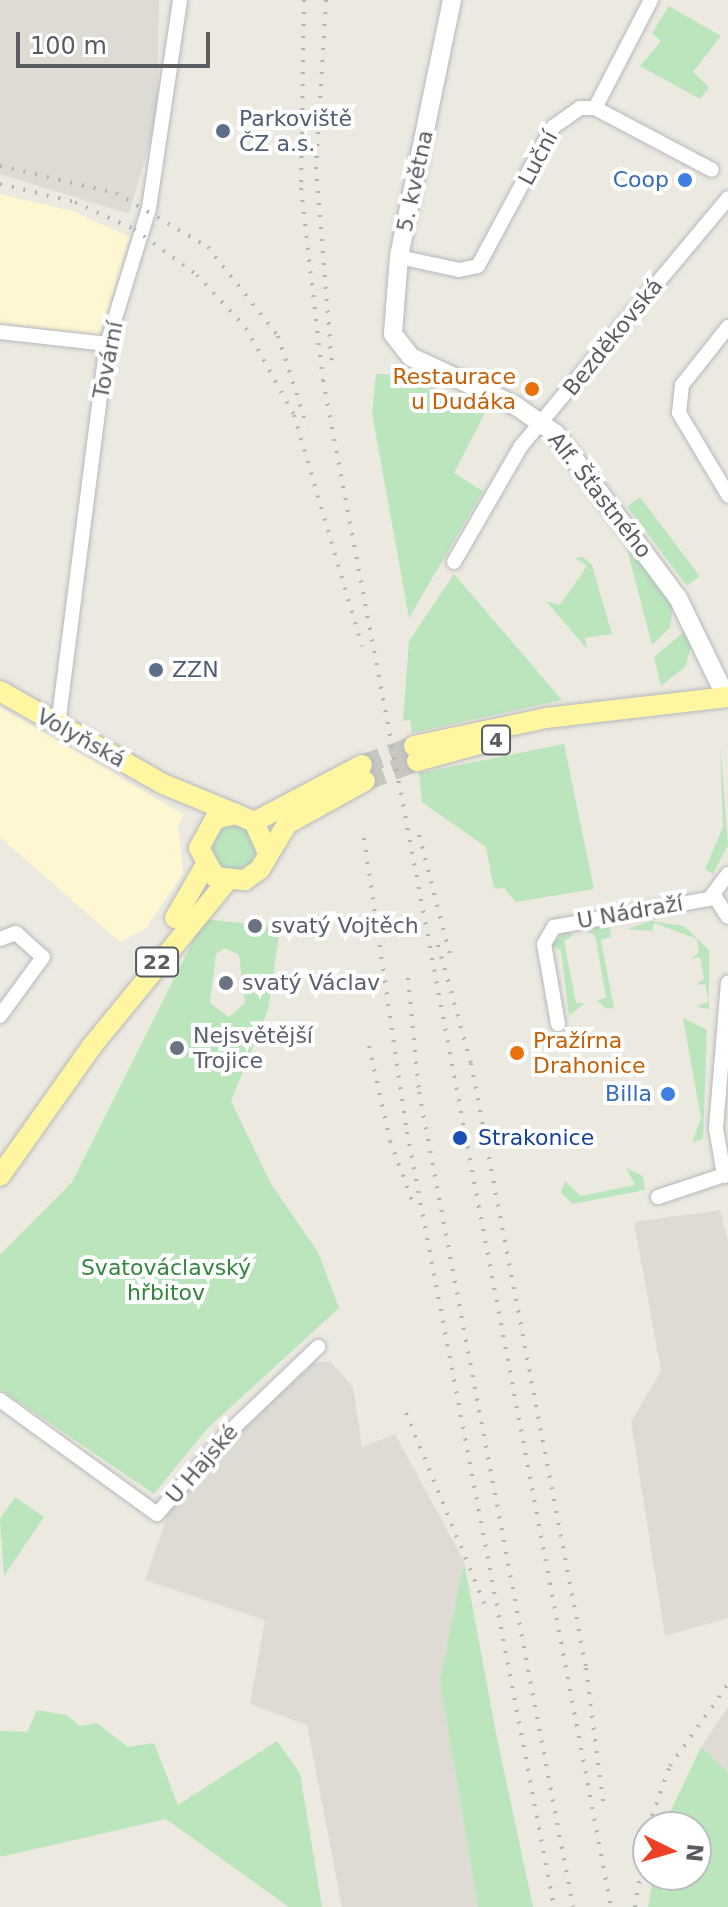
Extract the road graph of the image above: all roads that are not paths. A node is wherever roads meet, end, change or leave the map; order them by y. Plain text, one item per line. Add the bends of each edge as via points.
1 (180, 0) edge
2 (452, 0) edge
3 (651, 0) edge
4 (595, 108) junction
5 (712, 170) dead end
6 (727, 202) edge
7 (399, 257) junction
8 (728, 327) edge
9 (0, 332) edge
10 (107, 344) junction
11 (411, 357) joint
12 (543, 423) junction
13 (728, 495) edge
14 (454, 562) dead end
15 (0, 691) edge
16 (727, 700) edge
17 (58, 725) junction
18 (416, 753) tunnel mouth
19 (163, 784) junction
20 (245, 818) junction
21 (202, 835) junction
22 (267, 851) junction
23 (205, 866) junction
24 (728, 874) edge
25 (226, 882) junction
26 (713, 898) junction
27 (728, 917) edge
28 (0, 939) edge
29 (728, 982) edge
30 (0, 1016) edge
31 (558, 1024) dead end
32 (92, 1046) junction
33 (726, 1175) edge
34 (0, 1176) edge
35 (658, 1197) dead end
36 (318, 1347) dead end
37 (0, 1400) edge

1 - 10 street, Tovární via 149,208
2 - 7 main road, 5. května
3 - 4 street
4 - 5 street
4 - 7 street, Luční via 569,113 553,127 478,266 459,270
6 - 12 street, Bezděkovská
7 - 11 main road, 5. května via 392,326
8 - 13 street via 682,385 679,413
9 - 10 street
10 - 17 street, Tovární
11 - 12 main road, Alf. Šťastného
12 - 14 street, Bezděkovská via 521,446
12 - 16 main road, Alf. Šťastného via 678,598
15 - 17 main road, Volyňská
16 - 18 main road, 4 via 502,725
17 - 19 main road, Volyňská
19 - 20 main road, Volyňská
19 - 21 main road, Volyňská via 199,812
20 - 21 main road via 215,819
20 - 22 main road
20 - 22 main road via 363,773 287,824
21 - 23 main road
22 - 25 main road via 254,876
23 - 25 main road
23 - 32 main road
24 - 26 street
25 - 32 main road, 22
26 - 27 street
26 - 31 street, U Nádraží via 549,931 544,950
28 - 30 street via 16,933 43,957
29 - 33 street via 716,1128
32 - 34 main road, 22
33 - 35 street
36 - 37 street, U Hajské via 234,1426 157,1514

